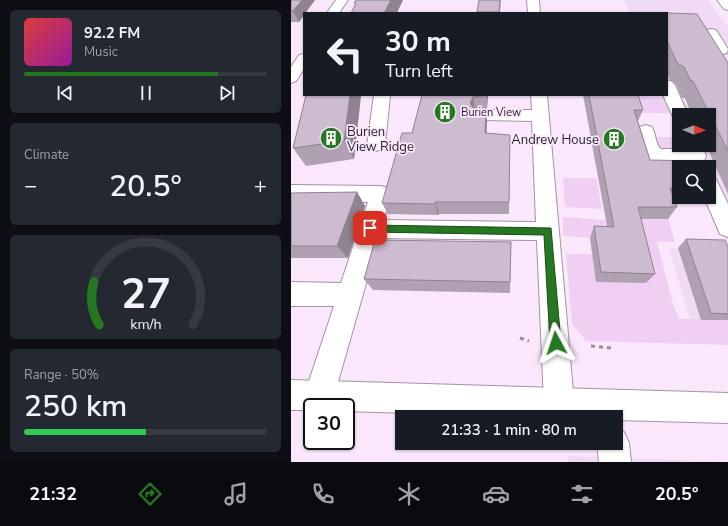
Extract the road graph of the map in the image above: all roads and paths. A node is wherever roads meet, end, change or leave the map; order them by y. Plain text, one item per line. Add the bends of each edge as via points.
1 (342, 0) edge
2 (533, 0) edge
3 (723, 0) edge
4 (728, 6) edge
5 (334, 12) edge
6 (534, 12) edge
7 (728, 36) edge
8 (726, 55) edge
9 (303, 60) edge
10 (291, 79) edge
11 (303, 79) edge
12 (668, 87) edge
13 (382, 96) edge
14 (540, 106) edge
15 (677, 108) edge
16 (481, 115) edge
17 (646, 130) dead end
18 (376, 145) dead end
19 (697, 156) edge
20 (291, 192) edge
21 (716, 200) edge
22 (370, 228) junction
23 (728, 228) edge
24 (548, 231) junction
25 (291, 294) edge
26 (350, 295) junction
27 (520, 338) dead end
28 (529, 340) dead end
29 (591, 346) dead end
30 (612, 348) dead end
31 (291, 395) edge
32 (319, 396) junction
33 (559, 403) junction
34 (728, 408) edge
35 (603, 410) edge
36 (623, 411) edge
37 (614, 450) edge
38 (615, 462) edge

1 - 5 street
2 - 6 street
3 - 4 street
7 - 8 street via 712,34
9 - 10 street
10 - 11 street
12 - 15 street
13 - 18 street
14 - 16 street
14 - 24 street
17 - 19 street via 650,150 657,156
20 - 22 street via 381,194
21 - 23 street
22 - 24 street
22 - 26 street
24 - 33 street
25 - 26 street
26 - 32 street
27 - 28 path
29 - 30 path
31 - 32 street
32 - 33 street
33 - 35 street
34 - 36 street
37 - 38 street

